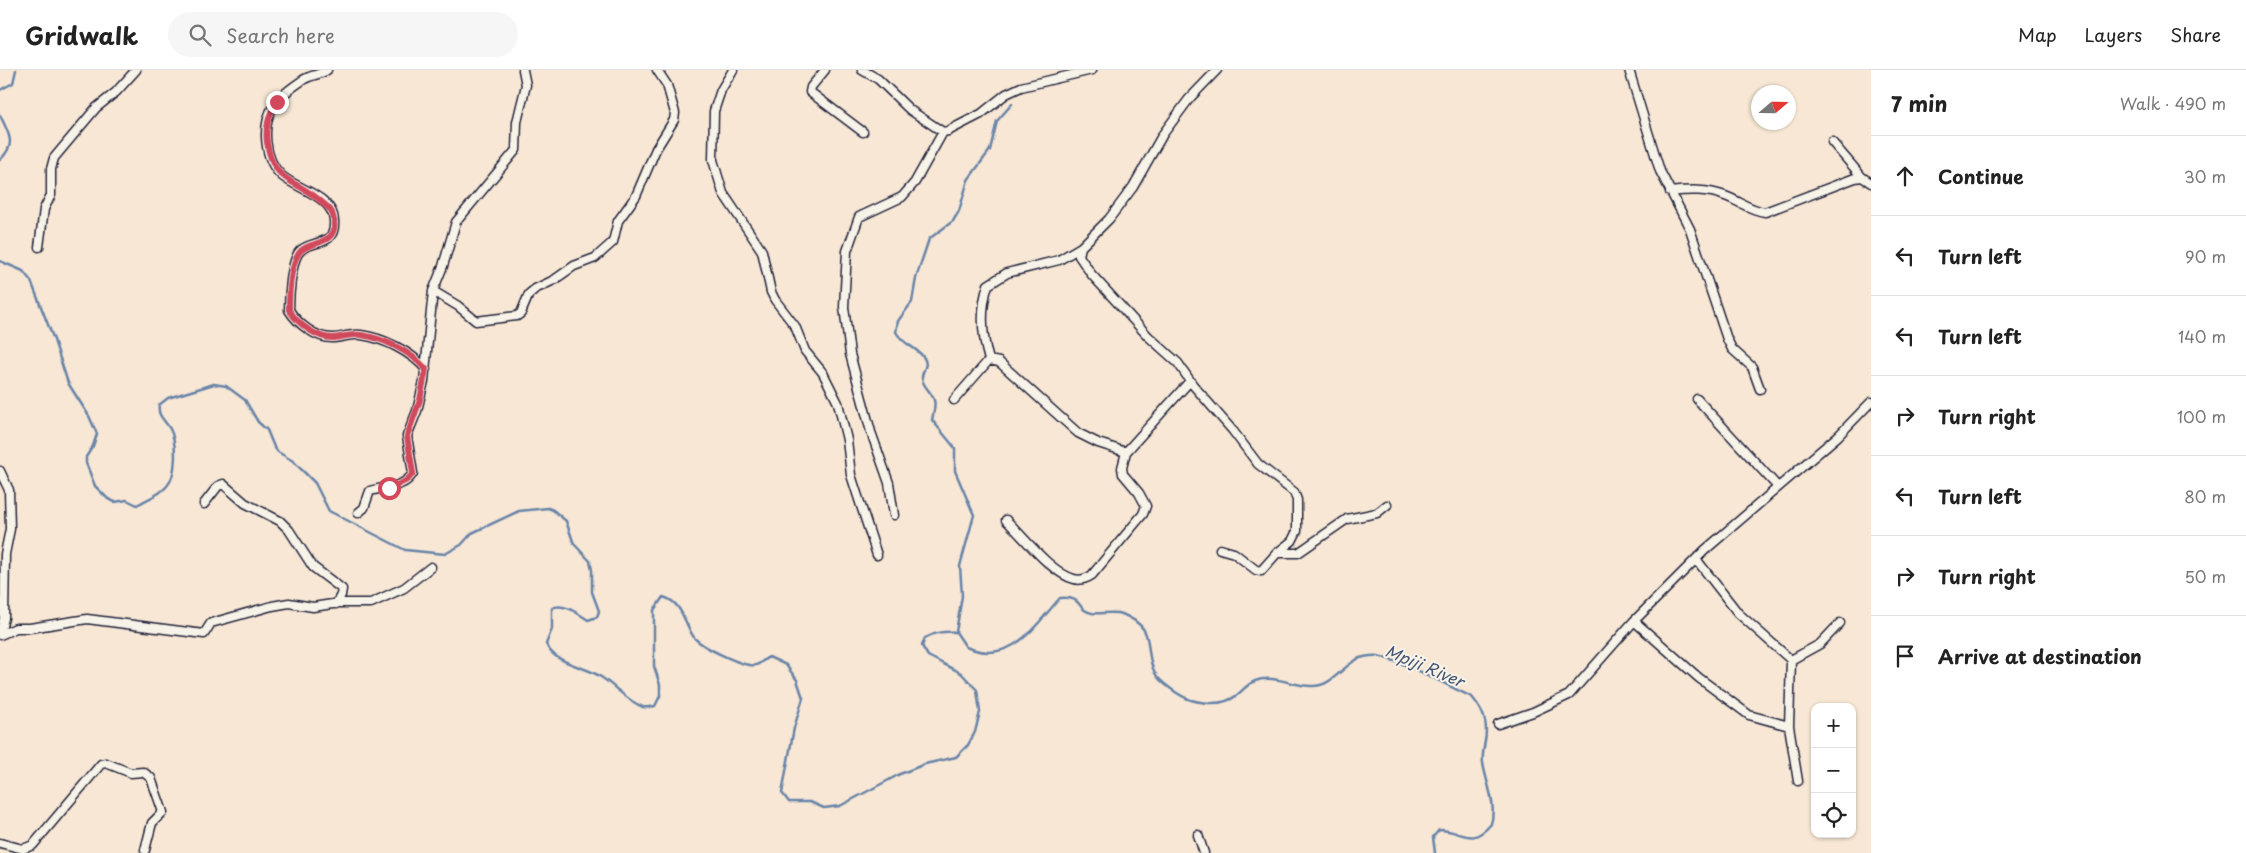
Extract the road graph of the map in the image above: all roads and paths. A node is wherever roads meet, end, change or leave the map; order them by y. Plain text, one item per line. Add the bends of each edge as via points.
1 (136, 70) edge
2 (327, 70) edge
3 (523, 70) edge
4 (657, 70) edge
5 (733, 70) edge
6 (825, 70) edge
7 (862, 70) edge
8 (1092, 70) edge
9 (1217, 70) edge
10 (1629, 70) edge
11 (864, 132) dead end
12 (943, 132) junction
13 (1832, 142) dead end
14 (1862, 177) junction
15 (1871, 183) edge
16 (1670, 192) junction
17 (39, 247) dead end
18 (1080, 247) junction
19 (433, 291) junction
20 (989, 360) junction
21 (426, 369) junction
22 (1190, 381) junction
23 (1760, 389) dead end
24 (954, 400) dead end
25 (1697, 400) dead end
26 (1871, 402) edge
27 (1126, 452) junction
28 (0, 471) edge
29 (1777, 486) junction
30 (204, 504) dead end
31 (1387, 505) dead end
32 (358, 513) dead end
33 (894, 515) dead end
34 (1006, 520) dead end
35 (1220, 549) dead end
36 (1277, 553) junction
37 (877, 555) dead end
38 (1696, 559) junction
39 (431, 567) dead end
40 (336, 604) junction
41 (1634, 620) junction
42 (1840, 623) dead end
43 (0, 634) edge
44 (1791, 660) junction
45 (1498, 724) dead end
46 (1789, 726) junction
47 (1798, 781) dead end
48 (1198, 835) dead end
49 (0, 843) edge
50 (145, 850) dead end
51 (1204, 853) edge

1 - 17 street via 96,108 54,158 51,195 44,209
2 - 21 street via 303,80 290,91 274,106 268,121 266,140 276,169 319,199 330,210 334,223 326,240 304,248 298,255 290,282 289,310 314,333 331,338 362,335 375,339 396,347
3 - 19 street via 526,85 517,122 516,150 456,222
4 - 19 street via 667,85 674,120 656,149 636,196 618,221 611,244 595,258 574,266 535,289 529,294 521,313 511,318 476,321
5 - 37 street via 720,90 714,111 712,143 723,193 762,251 771,292 795,326 805,351 822,373 838,403 851,475
6 - 11 street via 810,92
7 - 12 street via 878,79 910,110
8 - 12 street via 1021,87 1006,94 981,114
9 - 18 street via 1163,134 1142,174 1109,219
10 - 16 street via 1660,171
12 - 33 street via 915,182 902,197 859,217 847,251 844,308 850,354 889,483
13 - 14 street
14 - 15 street
14 - 16 street via 1765,212 1710,192
16 - 23 street via 1690,229 1726,339 1752,367
18 - 20 street via 1059,260 1007,274 988,285 984,298 983,339
18 - 22 street via 1079,256 1092,275 1148,336 1178,363
19 - 21 street
20 - 24 street
20 - 27 street via 999,362 1078,434
21 - 32 street via 420,400 407,436 413,473 402,483 370,491 364,508
22 - 27 street
22 - 36 street via 1258,464 1294,492 1297,530 1292,541
25 - 29 street
26 - 29 street via 1838,436
27 - 34 street via 1123,474 1146,506 1143,514 1087,578 1073,579 1061,572
28 - 43 street via 9,490 10,529 5,554 4,618
29 - 38 street
30 - 40 street via 223,484 245,503 280,521 313,567 342,589
31 - 36 street via 1377,513 1347,519 1298,553
35 - 36 street via 1234,553 1262,571
38 - 41 street
38 - 44 street via 1738,613
39 - 40 street via 404,588 371,603
40 - 43 street via 323,607 297,603 272,606 211,623 204,634 86,619 16,628
41 - 45 street via 1569,695
41 - 46 street via 1699,678 1749,715
42 - 44 street via 1820,644
44 - 46 street
46 - 47 street
48 - 51 street
49 - 50 street via 22,849 33,846 106,763 130,773 143,772 151,778 163,812 152,823

